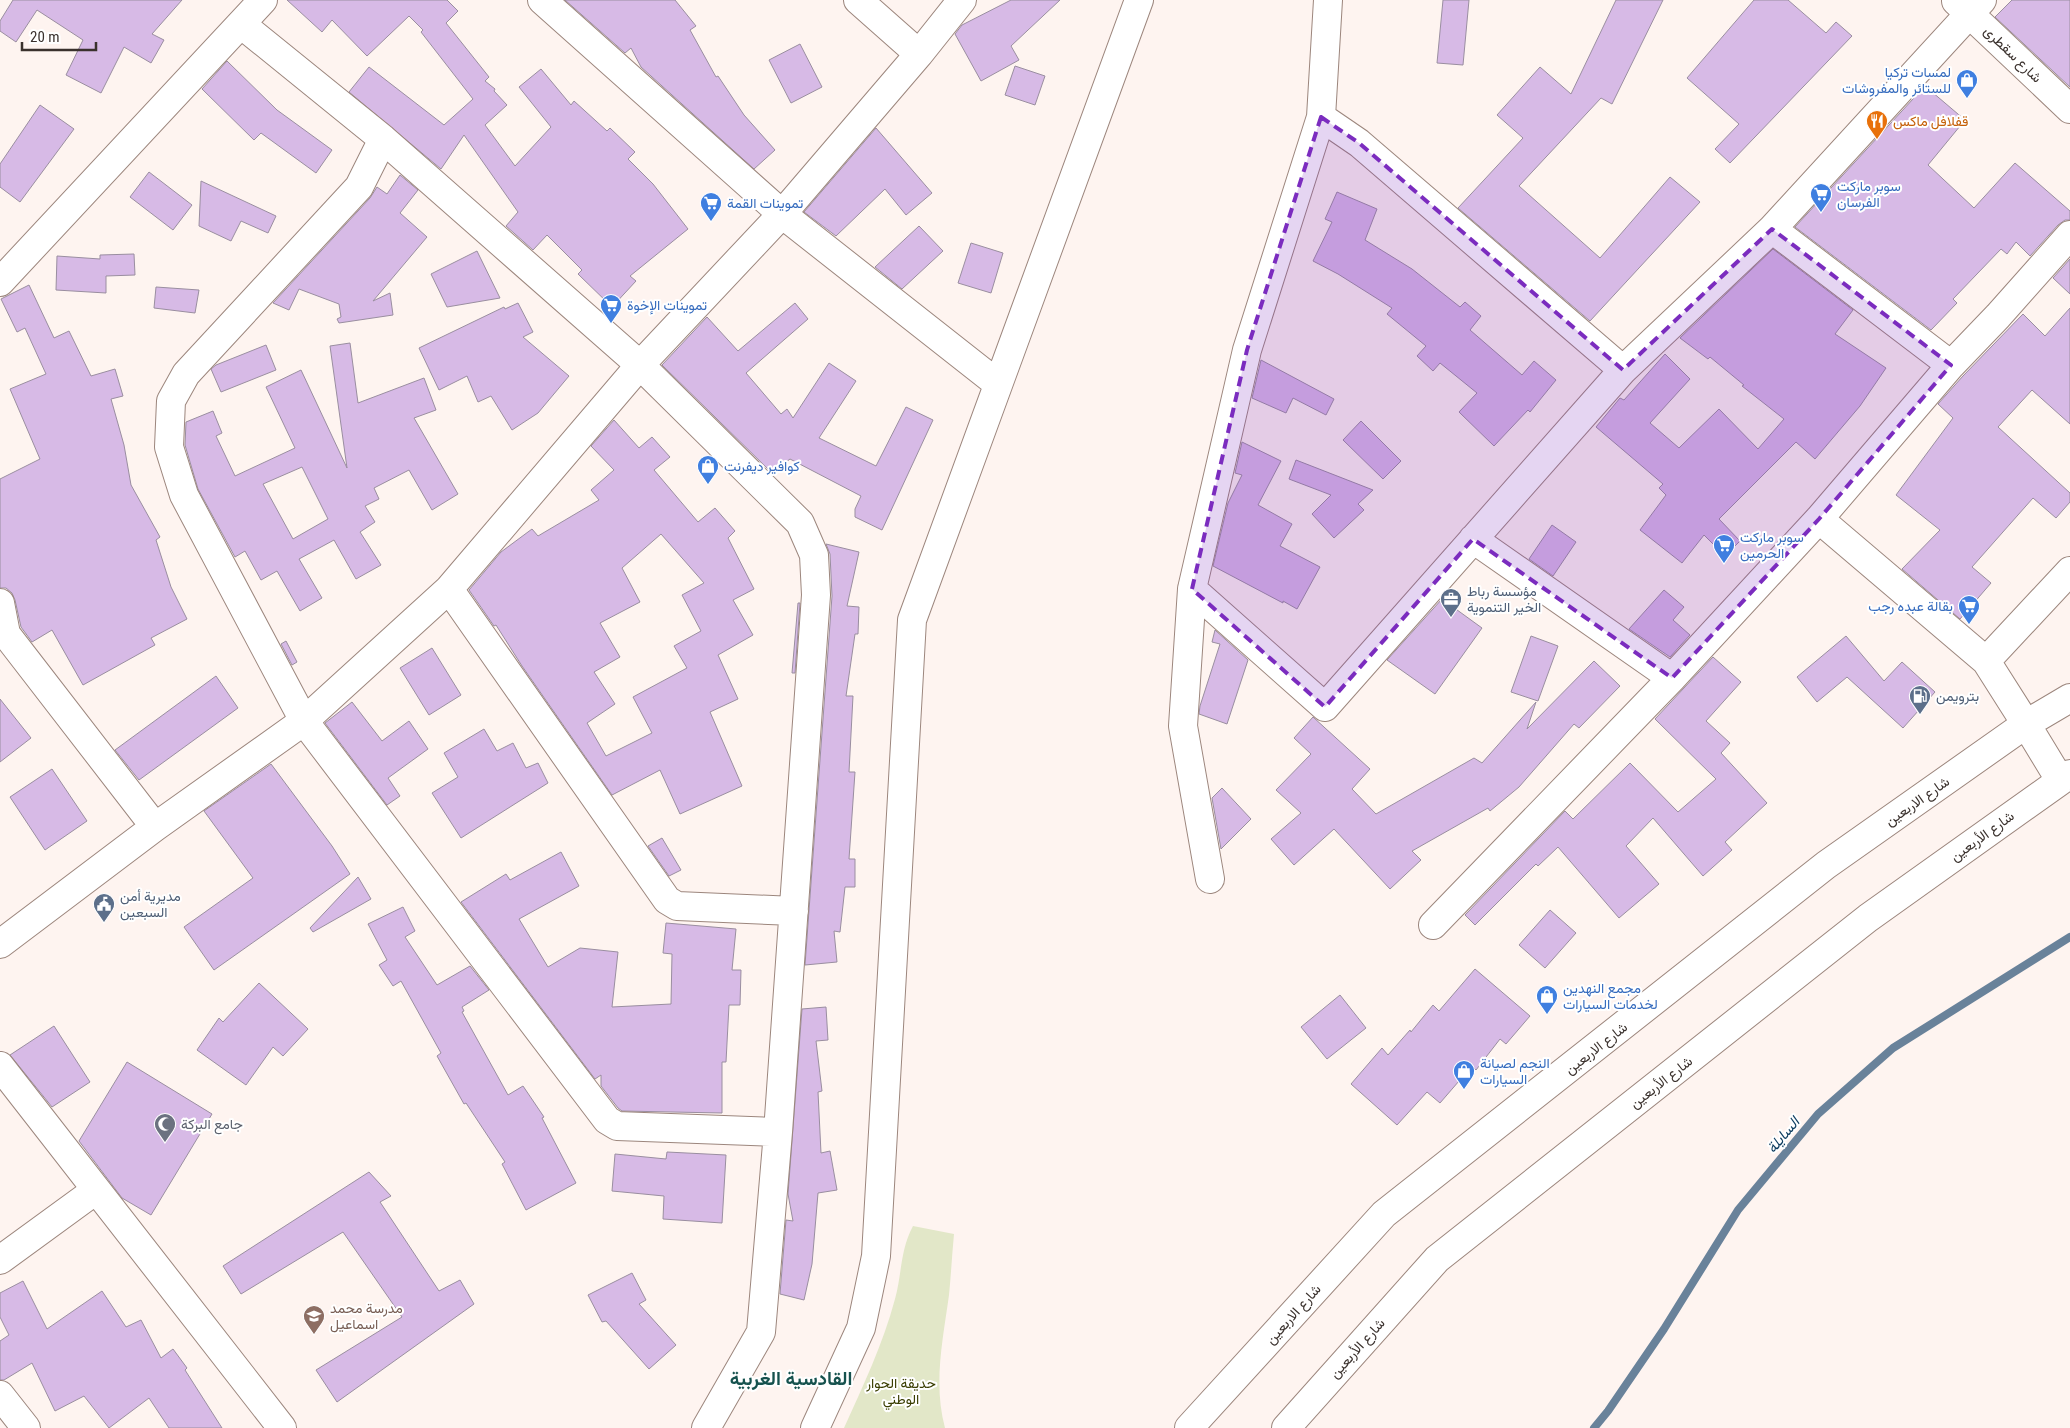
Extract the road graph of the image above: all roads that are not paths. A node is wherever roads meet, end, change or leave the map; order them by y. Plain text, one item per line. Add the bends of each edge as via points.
1 (262, 0) edge
2 (542, 0) edge
3 (858, 0) edge
4 (962, 0) edge
5 (1139, 0) edge
6 (1328, 0) edge
7 (1969, 4) edge
8 (241, 24) junction
9 (918, 54) junction
10 (2070, 109) edge
11 (1321, 117) junction
12 (383, 139) junction
13 (782, 214) junction
14 (1772, 228) junction
15 (2070, 235) edge
16 (0, 282) edge
17 (640, 365) junction
18 (1951, 365) junction
19 (1623, 370) junction
20 (998, 384) junction
21 (1819, 519) junction
22 (1473, 539) junction
23 (2070, 572) edge
24 (449, 588) junction
25 (1192, 589) junction
26 (0, 603) edge
27 (3, 637) edge
28 (1986, 661) junction
29 (1672, 678) junction
30 (2070, 698) edge
31 (304, 722) junction
32 (2026, 724) junction
33 (2065, 777) edge
34 (155, 827) junction
35 (1210, 879) dead end
36 (794, 911) junction
37 (1433, 925) dead end
38 (0, 944) edge
39 (0, 1066) edge
40 (778, 1132) junction
41 (96, 1190) junction
42 (0, 1260) edge
43 (0, 1395) edge
44 (26, 1428) edge
45 (282, 1428) edge
46 (706, 1428) edge
47 (815, 1428) edge
48 (1189, 1428) edge
49 (1286, 1428) edge

1 - 8 street
2 - 13 street
3 - 9 street
4 - 9 street
5 - 20 street
6 - 11 street
7 - 10 street, شارع سقطرى
7 - 14 street
8 - 12 street
8 - 16 street
9 - 13 street
11 - 19 street via 1366,149
11 - 25 street via 1247,350
12 - 17 street
12 - 31 street via 360,187 186,374 171,401 169,447 184,496
13 - 17 street
13 - 20 street
14 - 18 street
14 - 19 street
15 - 18 street
17 - 24 street
17 - 36 street via 800,523 814,555 816,595
18 - 21 street
19 - 22 street
20 - 47 street via 912,620 876,1256 861,1328
21 - 28 street
21 - 29 street
22 - 25 street via 1325,707
22 - 29 street
23 - 28 street
24 - 31 street
24 - 36 street via 667,900 676,906
25 - 35 street via 1183,726
26 - 27 street
27 - 34 street
28 - 32 street
29 - 37 street
30 - 32 street, شارع الاربعين
31 - 34 street
31 - 40 street via 607,1120 618,1126
32 - 33 street
32 - 48 street, شارع الاربعين via 1826,866 1384,1214
33 - 49 street, شارع الأربعين via 1868,918 1437,1259
34 - 38 street
36 - 40 street
39 - 41 street
40 - 46 street via 761,1332
41 - 42 street
41 - 45 street
43 - 44 street

